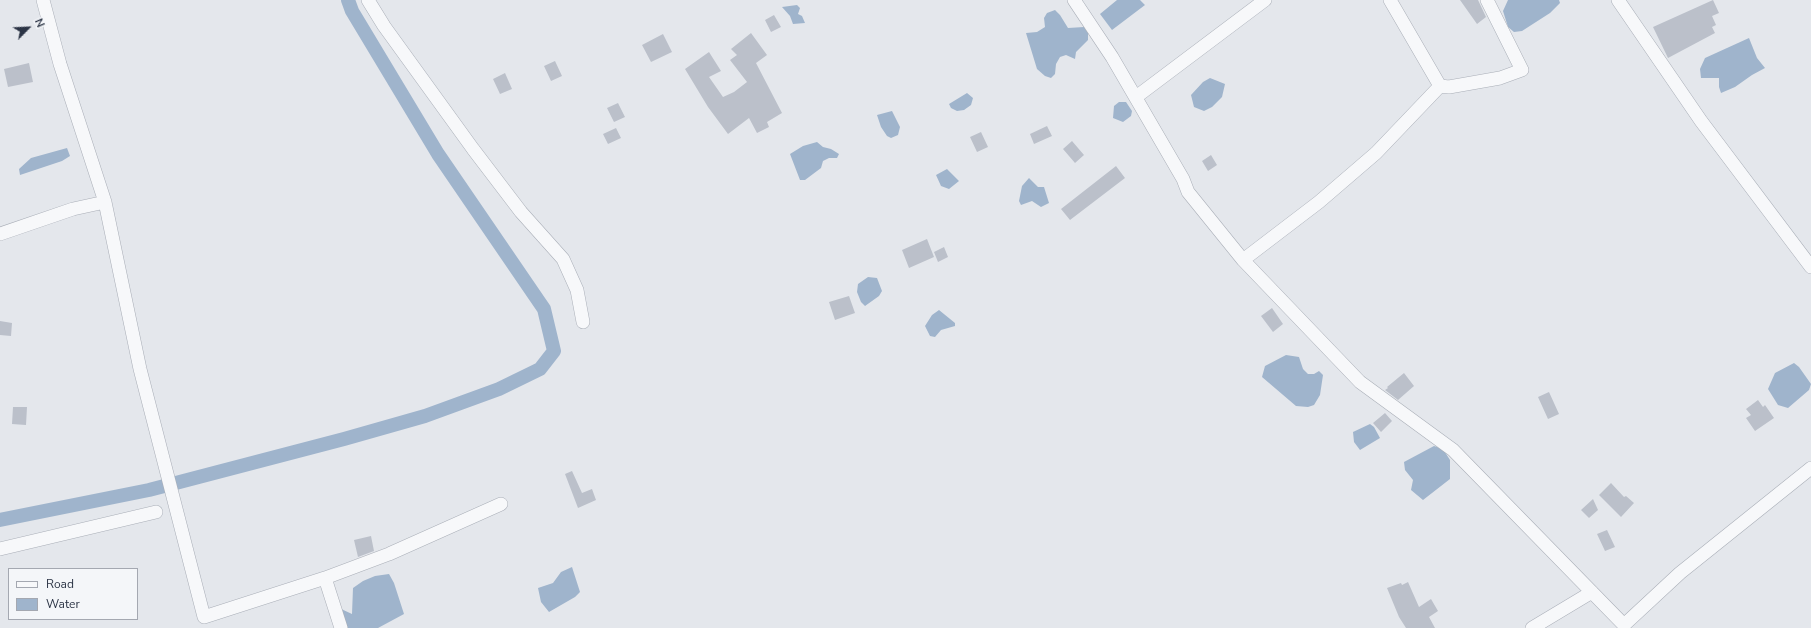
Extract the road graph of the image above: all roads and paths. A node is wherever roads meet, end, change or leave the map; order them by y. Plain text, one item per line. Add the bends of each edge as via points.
1 (43, 0) edge
2 (368, 0) edge
3 (1074, 0) edge
4 (1265, 0) edge
5 (1390, 0) edge
6 (1487, 0) edge
7 (1618, 0) edge
8 (1440, 86) junction
9 (1136, 97) junction
10 (105, 202) junction
11 (0, 234) edge
12 (1243, 260) junction
13 (1811, 267) edge
14 (583, 322) dead end
15 (1811, 468) edge
16 (501, 504) dead end
17 (156, 512) dead end
18 (0, 548) edge
19 (325, 578) junction
20 (1592, 592) junction
21 (202, 623) edge
22 (341, 628) edge
23 (1532, 628) edge

1 - 10 street via 60,64
2 - 14 street via 478,156 521,212 563,259 577,290
3 - 9 street
4 - 9 street
5 - 8 street
6 - 8 street via 1522,70 1500,78 1449,88
7 - 13 street via 1705,127
8 - 12 street via 1376,153 1319,202
9 - 12 street via 1188,192
10 - 11 street via 73,209
10 - 21 street via 140,369
12 - 20 street via 1360,382 1453,450
15 - 20 street via 1680,572 1624,625
16 - 19 street via 389,554
17 - 18 street
19 - 21 street
19 - 22 street
20 - 23 street

